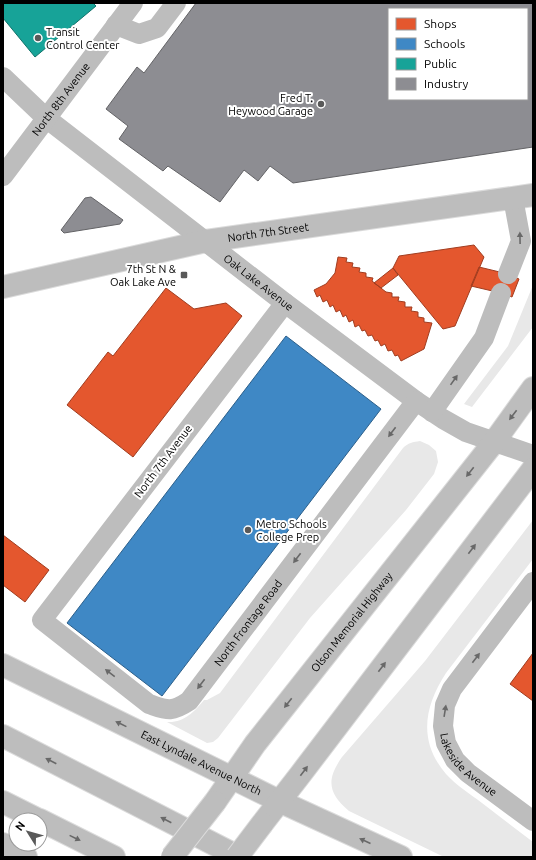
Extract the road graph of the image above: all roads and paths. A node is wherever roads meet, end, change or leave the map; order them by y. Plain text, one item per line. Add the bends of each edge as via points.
1 (133, 3) edge
2 (176, 3) edge
3 (116, 25) junction
4 (3, 77) edge
5 (46, 118) junction
6 (3, 176) edge
7 (523, 197) edge
8 (206, 242) junction
9 (508, 274) dead end
10 (4, 287) edge
11 (501, 293) dead end
12 (285, 303) junction
13 (533, 388) edge
14 (416, 401) junction
15 (432, 412) junction
16 (494, 442) junction
17 (533, 455) edge
18 (533, 469) edge
19 (533, 582) edge
20 (42, 620) joint
21 (3, 665) edge
22 (3, 736) edge
23 (231, 778) junction
24 (279, 801) junction
25 (3, 802) edge
26 (24, 812) edge
27 (533, 821) edge
28 (48, 824) edge
29 (3, 844) edge
30 (26, 857) edge
31 (114, 857) edge
32 (172, 857) edge
33 (238, 857) edge
34 (401, 857) edge

1 - 3 street, North 8th Avenue
2 - 3 street via 157,28 139,34
3 - 5 street, North 8th Avenue
4 - 5 street, Oak Lake Avenue
5 - 6 street, North 8th Avenue
5 - 8 street, Oak Lake Avenue
7 - 8 main road, North 7th Street
9 -> 7 street via 521,241
8 - 10 main road, North 7th Street
8 - 12 street, Oak Lake Avenue
15 -> 11 street via 484,338
12 - 14 street, Oak Lake Avenue
12 - 20 street, North 7th Avenue
13 -> 16 main road, Olson Memorial Highway
14 - 15 street, Oak Lake Avenue
14 -> 20 street, North Frontage Road via 188,701 179,707 167,710 149,704
15 - 16 street, Oak Lake Avenue via 466,432
16 - 17 street, Oak Lake Avenue
16 -> 23 main road, Olson Memorial Highway via 255,744
24 -> 18 main road
27 -> 19 street, Lakeside Avenue via 468,773 455,760 446,743 443,726 446,705 452,689
23 -> 21 main road, East Lyndale Avenue North
33 -> 22 main road
23 - 24 main road, East Lyndale Avenue North
23 - 32 main road, Olson Memorial Highway, bridge
24 - 33 main road, bridge
34 -> 24 main road, East Lyndale Avenue North
25 - 26 main road
28 -> 31 main road
29 - 30 main road

